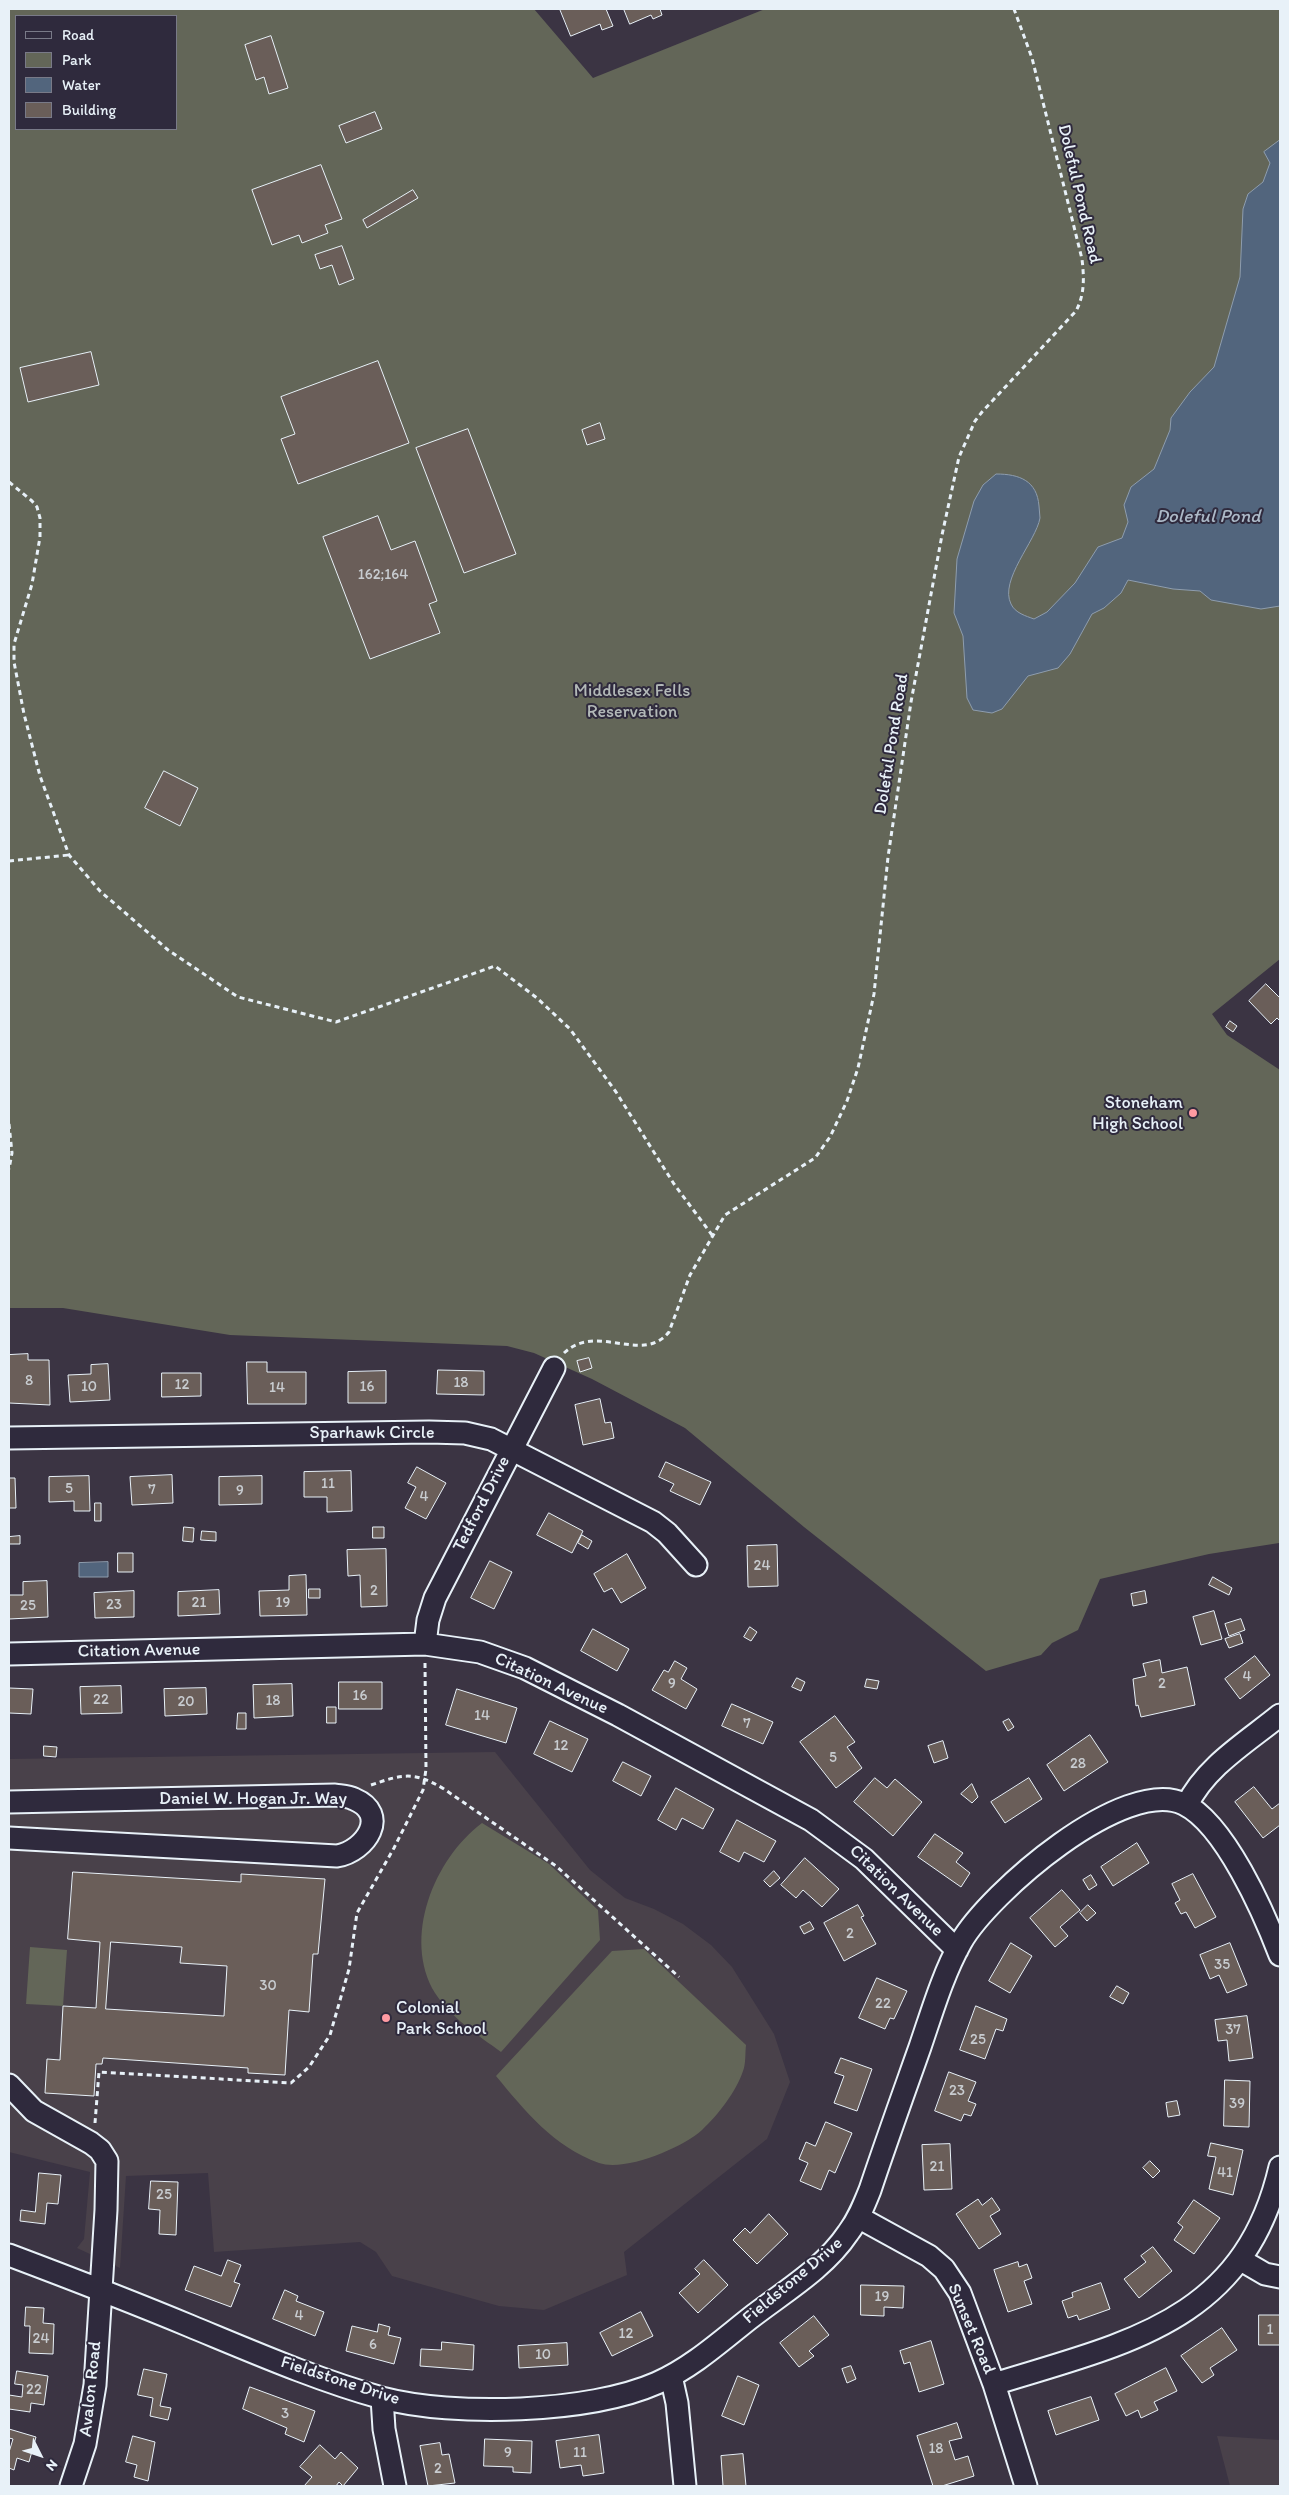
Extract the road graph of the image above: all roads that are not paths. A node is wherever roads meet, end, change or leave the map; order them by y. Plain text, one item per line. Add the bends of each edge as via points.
1 (554, 1368) road end
2 (9, 1438) edge
3 (511, 1447) junction
4 (696, 1565) dead end
5 (425, 1644) junction
6 (9, 1654) edge
7 (1280, 1715) edge
8 (9, 1802) edge
9 (1187, 1805) junction
10 (9, 1838) edge
11 (957, 1950) junction
12 (1280, 1954) edge
13 (9, 2085) edge
14 (1280, 2167) edge
15 (858, 2217) junction
16 (9, 2255) edge
17 (1241, 2260) junction
18 (1280, 2277) edge
19 (99, 2288) junction
20 (671, 2376) junction
21 (994, 2384) junction
22 (382, 2398) junction
23 (71, 2486) edge
24 (395, 2486) edge
25 (685, 2486) edge
26 (1026, 2486) edge

1 - 3 street, Tedford Drive
2 - 3 street, Sparhawk Circle via 429,1432 477,1435
3 - 4 street, Sparhawk Circle via 653,1522
3 - 5 street, Tedford Drive via 435,1598
5 - 6 street, Citation Avenue
5 - 11 street, Citation Avenue via 480,1652 525,1668 811,1820 864,1859
7 - 9 street via 1203,1779
8 - 10 street, Daniel W. Hogan Jr. Way via 334,1795 354,1798 368,1810 372,1821 370,1834 361,1846 337,1856
9 - 11 street, Fieldstone Drive via 1168,1800 1135,1803 1091,1825 1041,1859 1002,1893 976,1919
9 - 12 street via 1205,1820 1234,1860
11 - 15 street, Fieldstone Drive
13 - 19 street via 34,2111 91,2143 103,2154 107,2167
14 - 17 street via 1269,2206
15 - 20 street, Fieldstone Drive via 845,2238 816,2267
15 - 21 street, Sunset Road via 922,2252 944,2269 960,2293
16 - 19 street, Fieldstone Drive
17 - 18 street via 1265,2274
17 - 21 street via 1211,2292 1175,2319 1149,2333
19 - 22 street, Fieldstone Drive via 290,2366
19 - 23 street, Avalon Road via 92,2414
20 - 22 street, Fieldstone Drive via 633,2391 562,2406 461,2408
20 - 25 street
21 - 26 street, Sunset Road
22 - 24 street via 384,2429

